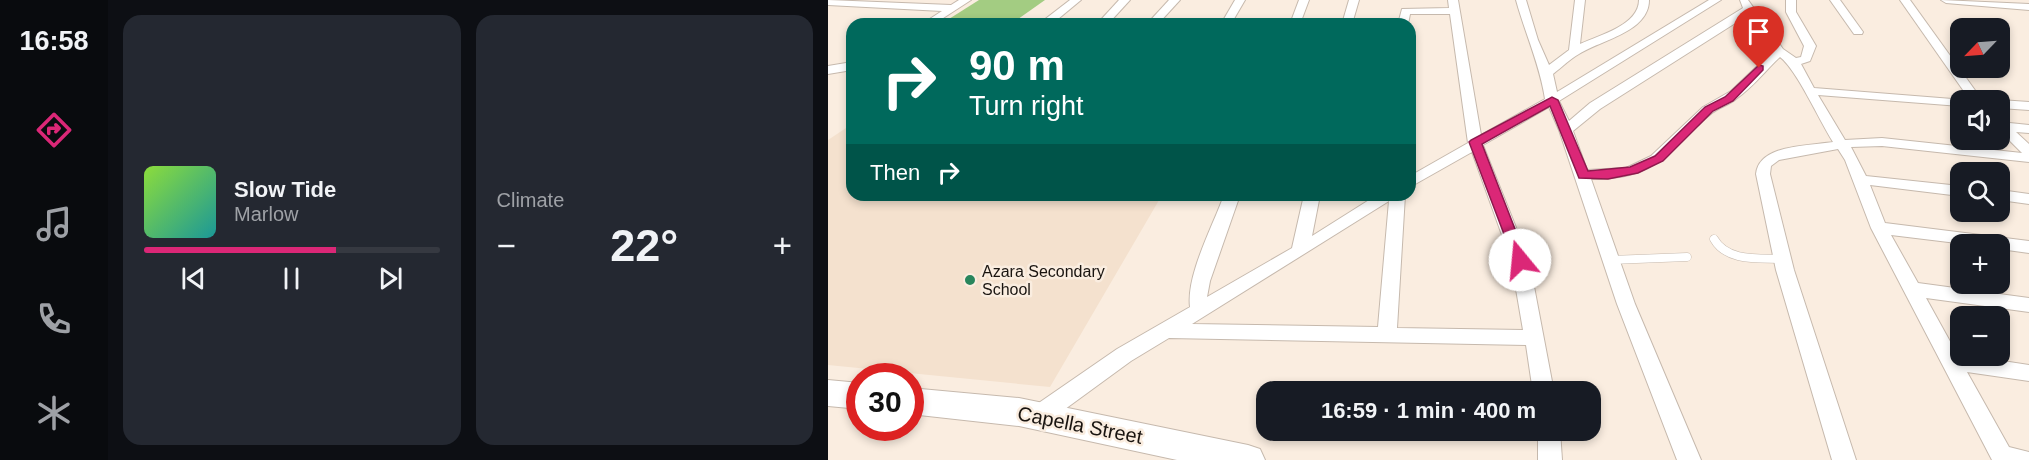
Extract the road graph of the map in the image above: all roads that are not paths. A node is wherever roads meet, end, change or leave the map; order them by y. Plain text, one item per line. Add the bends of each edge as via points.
1 (966, 0) edge
2 (1076, 0) edge
3 (1125, 0) edge
4 (1174, 0) edge
5 (1240, 0) edge
6 (1304, 0) edge
7 (1354, 0) edge
8 (1521, 0) edge
9 (1580, 0) edge
10 (1644, 0) edge
11 (1716, 0) edge
12 (1791, 0) edge
13 (1835, 0) edge
14 (1905, 0) edge
15 (1946, 0) edge
16 (1975, 1) edge
17 (828, 2) edge
18 (1453, 5) edge
19 (1745, 5) edge
20 (952, 8) junction
21 (2026, 8) edge
22 (936, 18) edge
23 (1053, 18) edge
24 (1108, 18) edge
25 (1158, 18) edge
26 (1230, 18) edge
27 (1297, 18) edge
28 (1349, 18) edge
29 (1404, 18) edge
30 (1858, 32) dead end
31 (1575, 51) junction
32 (1779, 51) junction
33 (1794, 62) junction
34 (846, 67) edge
35 (828, 70) edge
36 (1547, 73) junction
37 (1969, 90) edge
38 (1809, 91) junction
39 (1552, 100) junction
40 (1950, 103) edge
41 (2010, 105) edge
42 (2029, 106) edge
43 (2010, 127) edge
44 (2029, 129) edge
45 (1566, 130) junction
46 (2010, 134) edge
47 (1475, 142) junction
48 (1842, 146) junction
49 (2029, 152) edge
50 (2029, 158) edge
51 (1583, 175) junction
52 (1416, 178) edge
53 (1862, 180) junction
54 (1950, 190) edge
55 (2010, 196) edge
56 (2029, 199) edge
57 (1230, 201) edge
58 (1311, 201) edge
59 (1379, 201) edge
60 (1397, 201) edge
61 (1879, 228) junction
62 (1714, 239) dead end
63 (2029, 247) edge
64 (1300, 251) junction
65 (1687, 257) dead end
66 (1783, 259) junction
67 (1611, 260) junction
68 (1912, 289) junction
69 (2029, 305) edge
70 (1200, 311) junction
71 (1169, 331) junction
72 (1387, 335) junction
73 (1535, 338) junction
74 (1950, 359) edge
75 (1954, 366) edge
76 (1984, 366) edge
77 (2029, 373) edge
78 (1542, 381) edge
79 (828, 393) edge
80 (846, 395) edge
81 (924, 403) edge
82 (1038, 416) junction
83 (1549, 441) edge
84 (2010, 459) edge
85 (1248, 460) edge
86 (1550, 460) edge
87 (1689, 460) edge
88 (1844, 460) edge

1 - 20 street
2 - 23 street
3 - 24 street
4 - 25 street
5 - 26 street
6 - 27 street
7 - 28 street
8 - 36 street via 1532,40
9 - 31 street
10 - 31 street via 1644,9 1632,22
11 - 39 street
12 - 33 street via 1791,12 1810,46 1806,59
13 - 30 street
14 - 37 street
15 - 16 street
16 - 21 street
17 - 20 street
18 - 29 street via 1406,11
18 - 47 street
19 - 32 street
19 - 45 street via 1595,106
20 - 22 street
31 - 36 street
32 - 33 street
32 - 51 street via 1729,99 1709,109 1659,159 1620,174
33 - 38 street
34 - 35 street
36 - 39 street
38 - 40 street
38 - 48 street
39 - 45 street
39 - 47 street
41 - 42 street
43 - 44 street
45 - 51 street
46 - 49 street
47 - 52 street
47 - 73 street via 1515,243
48 - 50 street via 1882,142
48 - 53 street
48 - 66 street via 1786,152 1764,165
51 - 67 street
53 - 54 street
53 - 61 street
55 - 56 street
57 - 70 street via 1201,281
58 - 64 street
59 - 64 street
60 - 72 street
61 - 63 street
61 - 68 street
62 - 66 lane via 1716,246 1728,254
64 - 70 street
65 - 67 lane
66 - 88 street
67 - 87 street
68 - 69 street
68 - 74 street
70 - 71 street
71 - 72 street
71 - 82 street via 1124,355
72 - 73 street
73 - 78 street
75 - 84 street
76 - 77 street
79 - 80 street
81 - 82 street, Capella Street
82 - 85 street, Capella Street
83 - 86 street

